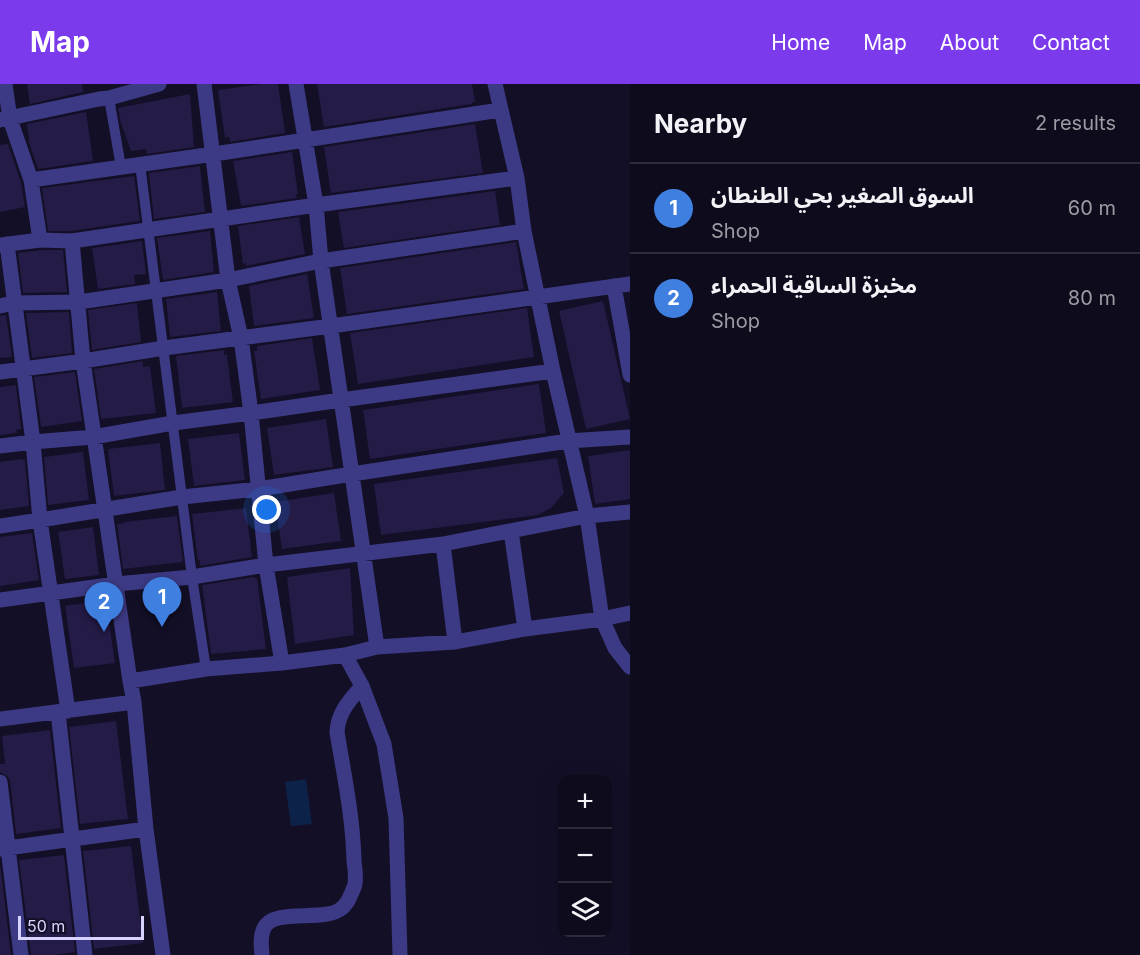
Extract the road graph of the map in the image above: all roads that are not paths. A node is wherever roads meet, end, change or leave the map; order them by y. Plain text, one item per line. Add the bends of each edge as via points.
1 (4, 84) edge
2 (159, 84) edge
3 (204, 84) edge
4 (296, 84) edge
5 (495, 84) edge
6 (102, 94) edge
7 (500, 110) junction
8 (5, 119) edge
9 (305, 139) junction
10 (214, 154) junction
11 (140, 164) junction
12 (121, 167) junction
13 (517, 178) junction
14 (31, 180) junction
15 (316, 205) junction
16 (220, 220) junction
17 (148, 231) junction
18 (524, 231) junction
19 (40, 240) junction
20 (72, 242) junction
21 (3, 244) edge
22 (321, 261) junction
23 (228, 280) junction
24 (630, 284) edge
25 (614, 286) junction
26 (157, 290) junction
27 (537, 297) junction
28 (78, 302) junction
29 (7, 304) edge
30 (331, 326) junction
31 (241, 338) junction
32 (164, 348) junction
33 (83, 361) junction
34 (629, 367) edge
35 (23, 369) junction
36 (553, 371) junction
37 (0, 372) edge
38 (341, 399) junction
39 (251, 413) junction
40 (173, 423) junction
41 (630, 436) edge
42 (93, 437) junction
43 (568, 441) junction
44 (33, 442) junction
45 (0, 446) edge
46 (352, 474) junction
47 (259, 489) junction
48 (182, 497) junction
49 (105, 509) junction
50 (630, 512) edge
51 (587, 516) junction
52 (40, 520) junction
53 (0, 526) edge
54 (511, 531) junction
55 (443, 544) junction
56 (363, 553) junction
57 (266, 565) junction
58 (192, 576) junction
59 (116, 584) junction
60 (50, 594) junction
61 (0, 600) edge
62 (630, 613) edge
63 (602, 620) junction
64 (525, 629) junction
65 (455, 642) junction
66 (376, 647) junction
67 (345, 655) junction
68 (282, 663) junction
69 (630, 667) edge
70 (206, 669) junction
71 (130, 681) junction
72 (362, 686) junction
73 (134, 702) junction
74 (63, 711) junction
75 (0, 719) edge
76 (0, 782) edge
77 (146, 829) junction
78 (73, 839) junction
79 (4, 848) edge
80 (21, 955) edge
81 (85, 955) edge
82 (162, 955) edge
83 (262, 955) edge
84 (400, 955) edge

1 - 8 street
2 - 6 street
3 - 10 street
4 - 9 street
5 - 7 street
6 - 8 street
6 - 12 street
7 - 9 street
7 - 13 street
8 - 14 street
9 - 10 street
9 - 15 street
10 - 11 street
10 - 16 street
11 - 12 street
11 - 17 street
12 - 14 street
13 - 15 street
13 - 18 street
14 - 19 street
15 - 16 street
15 - 22 street
16 - 17 street
16 - 23 street
17 - 20 street
17 - 26 street
18 - 22 street
18 - 27 street
19 - 20 street
19 - 21 street
20 - 28 street
21 - 29 street
22 - 23 street
22 - 30 street
23 - 26 street
23 - 31 street
24 - 25 street
25 - 27 street
25 - 34 street
26 - 28 street
26 - 32 street
27 - 30 street
27 - 36 street
28 - 29 street
28 - 33 street
29 - 35 street
30 - 31 street
30 - 38 street
31 - 32 street
31 - 39 street
32 - 33 street
32 - 40 street
33 - 35 street
33 - 42 street
35 - 37 street
35 - 44 street
36 - 38 street
36 - 43 street
38 - 39 street
38 - 46 street
39 - 40 street
39 - 47 street
40 - 42 street
40 - 48 street
41 - 43 street
42 - 44 street
42 - 49 street
43 - 46 street
43 - 51 street
44 - 45 street
44 - 52 street
46 - 47 street
46 - 56 street
47 - 48 street
47 - 57 street
48 - 49 street
48 - 58 street
49 - 52 street
49 - 59 street
50 - 51 street
51 - 54 street
51 - 63 street
52 - 53 street
52 - 60 street
54 - 55 street
54 - 64 street
55 - 56 street
55 - 65 street
56 - 57 street
56 - 66 street
57 - 58 street
57 - 68 street
58 - 59 street
58 - 70 street
59 - 60 street
59 - 71 street
60 - 61 street
60 - 74 street
62 - 63 street
63 - 64 street
63 - 69 street via 615,648
64 - 65 street
65 - 66 street
66 - 67 street
67 - 68 street
67 - 72 street
68 - 70 street
70 - 71 street
71 - 73 street
72 - 83 street via 344,707 337,732 354,849 355,884 348,900 336,912 269,921 264,927
72 - 84 street via 384,744 396,818
73 - 74 street
73 - 77 street
74 - 75 street
74 - 78 street
76 - 79 street
77 - 78 street
77 - 82 street
78 - 79 street
78 - 81 street
79 - 80 street

